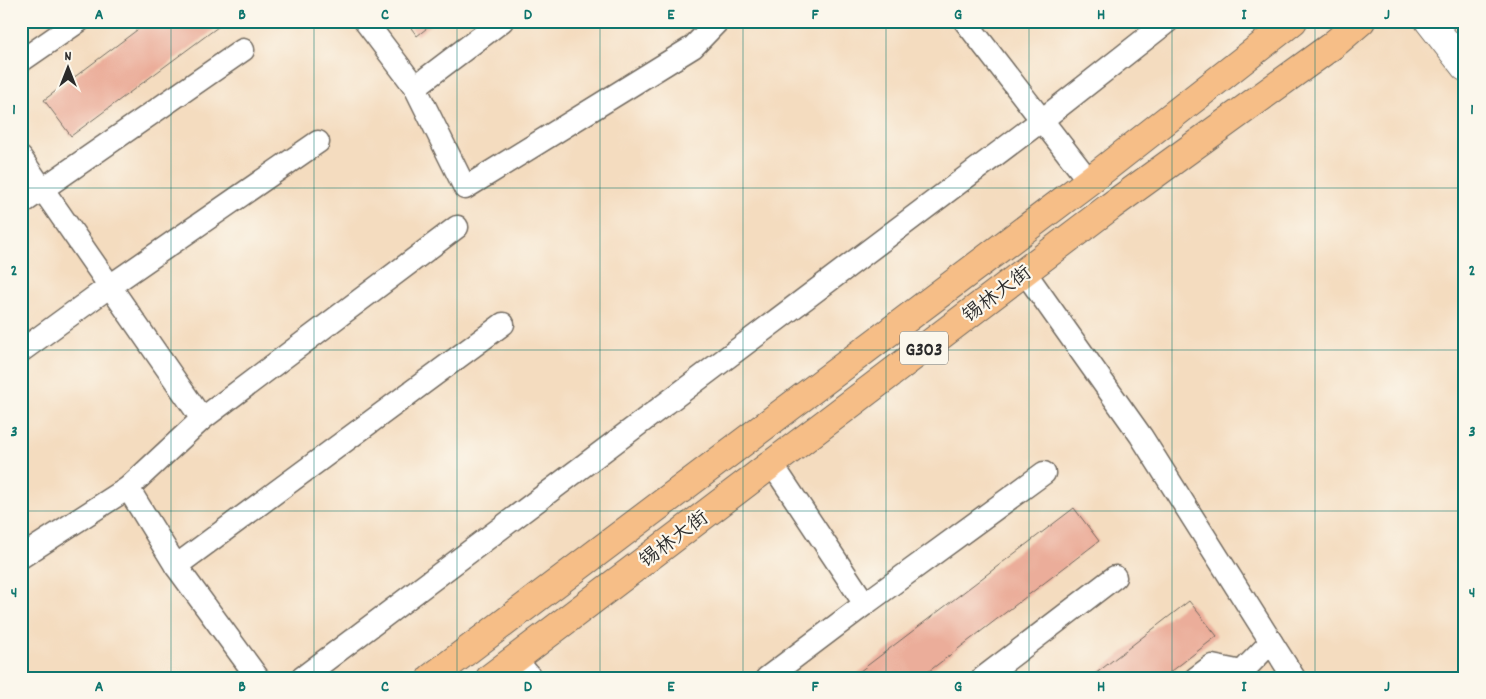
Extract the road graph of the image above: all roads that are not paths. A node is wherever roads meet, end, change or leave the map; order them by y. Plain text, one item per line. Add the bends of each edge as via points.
1 (78, 21) edge
2 (365, 21) edge
3 (502, 21) edge
4 (718, 21) edge
5 (965, 21) edge
6 (1168, 21) edge
7 (1293, 21) edge
8 (1361, 21) edge
9 (1430, 21) edge
10 (243, 50) dead end
11 (21, 61) edge
12 (1465, 67) edge
13 (415, 87) junction
14 (1042, 120) junction
15 (318, 142) dead end
16 (21, 158) edge
17 (1089, 181) junction
18 (42, 188) junction
19 (21, 204) edge
20 (457, 227) dead end
21 (1024, 271) junction
22 (110, 286) junction
23 (503, 324) dead end
24 (21, 352) edge
25 (202, 418) junction
26 (772, 464) junction
27 (1044, 473) dead end
28 (128, 488) junction
29 (21, 557) edge
30 (176, 566) junction
31 (1115, 577) dead end
32 (865, 604) junction
33 (1272, 642) junction
34 (523, 668) edge
35 (1239, 675) edge
36 (773, 676) edge
37 (258, 678) edge
38 (302, 678) edge
39 (431, 678) edge
40 (490, 678) edge
41 (983, 678) edge
42 (1196, 678) edge
43 (1294, 678) edge

1 - 11 street
2 - 13 street
3 - 13 street
4 - 13 street via 693,47 465,188
5 - 14 street
6 - 14 street
7 - 17 highway, 锡林大街 / G303
8 - 21 highway, 锡林大街 / G303 via 1333,45
9 - 12 street
10 - 18 street
14 - 17 street
14 - 38 street
15 - 22 street
16 - 18 street
17 - 39 highway, 锡林大街 / G303
18 - 19 street
18 - 22 street
20 - 25 street
21 - 26 highway, 锡林大街 / G303
21 - 33 street via 1142,436
22 - 24 street
22 - 25 street
23 - 30 street
25 - 28 street
26 - 32 street
26 - 34 highway, 锡林大街 / G303
27 - 32 street
28 - 29 street
28 - 30 street
30 - 37 street
31 - 41 street
32 - 36 street
33 - 35 street
33 - 43 street
34 - 40 highway, 锡林大街 / G303
35 - 42 street via 1212,666

